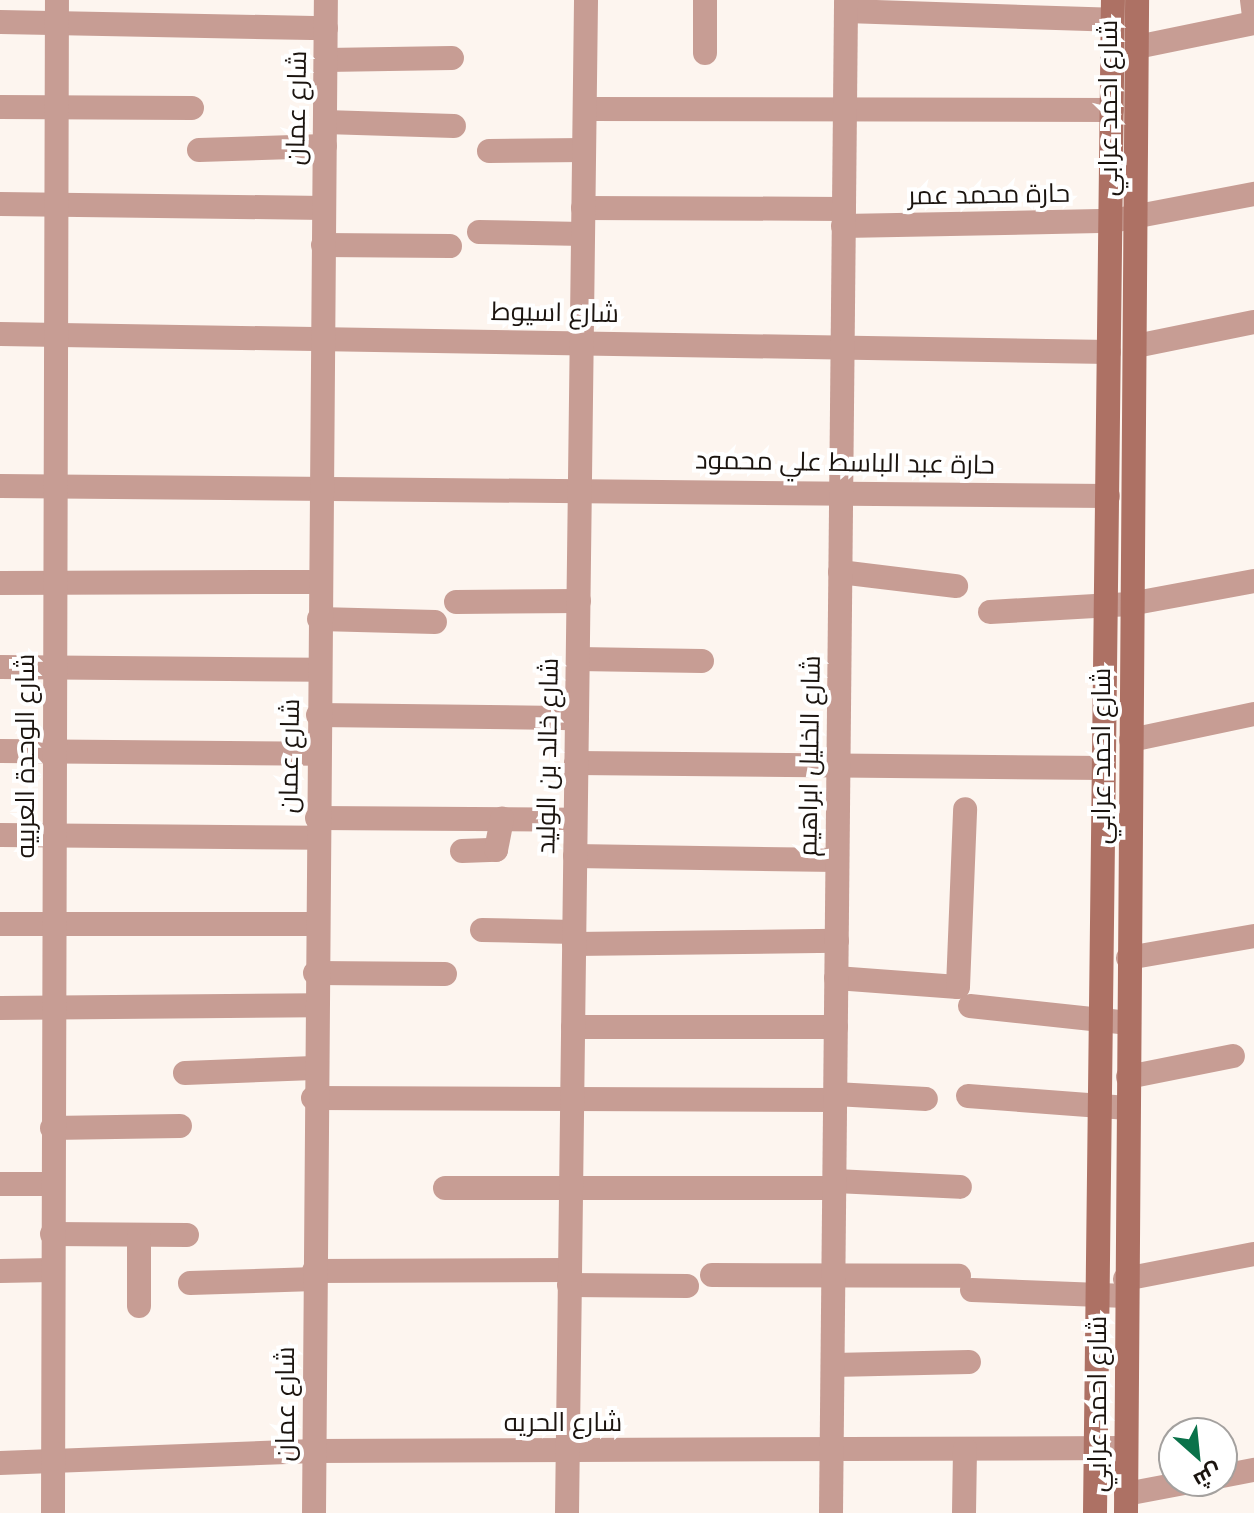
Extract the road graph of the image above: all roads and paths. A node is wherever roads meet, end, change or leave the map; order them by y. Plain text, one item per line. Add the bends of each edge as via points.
1 (326, 0) edge
2 (586, 0) edge
3 (705, 0) edge
4 (1137, 0) edge
5 (1252, 0) edge
6 (846, 6) edge
7 (1112, 10) edge
8 (57, 11) edge
9 (1254, 17) edge
10 (0, 22) edge
11 (1254, 23) edge
12 (326, 28) junction
13 (1137, 47) junction
14 (705, 53) dead end
15 (452, 58) dead end
16 (326, 60) junction
17 (845, 106) junction
18 (0, 107) edge
19 (56, 107) junction
20 (192, 108) dead end
21 (585, 109) junction
22 (1112, 110) junction
23 (454, 126) dead end
24 (325, 134) junction
25 (199, 150) dead end
26 (584, 150) junction
27 (489, 151) dead end
28 (1254, 194) edge
29 (0, 204) edge
30 (56, 204) junction
31 (324, 208) junction
32 (583, 208) junction
33 (844, 218) junction
34 (1124, 219) junction
35 (479, 232) dead end
36 (583, 234) junction
37 (323, 245) junction
38 (450, 246) dead end
39 (1254, 322) edge
40 (0, 334) edge
41 (56, 334) junction
42 (323, 338) junction
43 (582, 342) junction
44 (842, 345) junction
45 (1136, 346) junction
46 (1109, 352) junction
47 (0, 486) edge
48 (55, 486) junction
49 (322, 486) junction
50 (580, 487) junction
51 (841, 489) junction
52 (1108, 496) junction
53 (840, 572) junction
54 (1254, 581) edge
55 (319, 582) junction
56 (0, 583) edge
57 (54, 583) junction
58 (956, 586) dead end
59 (579, 601) junction
60 (456, 602) dead end
61 (1118, 605) junction
62 (990, 612) dead end
63 (319, 619) junction
64 (435, 622) dead end
65 (578, 659) junction
66 (702, 661) dead end
67 (0, 667) edge
68 (54, 667) junction
69 (319, 670) junction
70 (1254, 714) edge
71 (318, 715) junction
72 (577, 718) junction
73 (1131, 740) junction
74 (54, 750) junction
75 (0, 751) edge
76 (317, 754) junction
77 (576, 763) junction
78 (838, 765) junction
79 (1104, 768) junction
80 (965, 809) dead end
81 (502, 819) junction
82 (575, 820) junction
83 (317, 828) junction
84 (53, 833) junction
85 (0, 835) edge
86 (462, 851) dead end
87 (575, 856) junction
88 (837, 860) junction
89 (0, 924) edge
90 (53, 924) junction
91 (316, 924) junction
92 (482, 930) dead end
93 (1254, 936) edge
94 (574, 938) junction
95 (837, 941) junction
96 (1128, 958) junction
97 (315, 973) junction
98 (445, 974) dead end
99 (836, 978) junction
100 (315, 1005) junction
101 (970, 1006) dead end
102 (0, 1008) edge
103 (53, 1008) junction
104 (1101, 1021) junction
105 (1129, 1023) junction
106 (573, 1027) junction
107 (836, 1027) junction
108 (1233, 1056) dead end
109 (314, 1068) junction
110 (185, 1073) dead end
111 (1128, 1077) junction
112 (968, 1096) dead end
113 (835, 1097) junction
114 (313, 1098) junction
115 (571, 1099) junction
116 (926, 1099) dead end
117 (1100, 1106) junction
118 (1128, 1108) junction
119 (180, 1126) dead end
120 (52, 1128) junction
121 (0, 1184) edge
122 (52, 1184) junction
123 (835, 1185) junction
124 (570, 1187) junction
125 (960, 1187) dead end
126 (445, 1188) dead end
127 (52, 1234) junction
128 (139, 1235) junction
129 (187, 1235) dead end
130 (1254, 1254) edge
131 (52, 1270) junction
132 (0, 1271) edge
133 (314, 1275) junction
134 (712, 1275) dead end
135 (834, 1276) junction
136 (569, 1278) junction
137 (190, 1283) dead end
138 (687, 1286) dead end
139 (1126, 1287) junction
140 (1098, 1294) junction
141 (139, 1306) dead end
142 (969, 1362) dead end
143 (833, 1365) junction
144 (1095, 1448) junction
145 (1125, 1448) junction
146 (965, 1449) junction
147 (832, 1450) junction
148 (314, 1451) junction
149 (567, 1451) junction
150 (51, 1461) junction
151 (0, 1463) edge
152 (1158, 1493) edge
153 (1126, 1503) edge
154 (53, 1513) edge
155 (314, 1513) edge
156 (567, 1513) edge
157 (831, 1513) edge
158 (964, 1513) edge
159 (1095, 1513) edge

1 - 12 street, شارع عمان
2 - 21 street, شارع خالد بن الوليد
3 - 14 street
4 - 13 street, شارع احمد عرابي
5 - 9 street
6 - 7 street
6 - 17 street, شارع الخليل ابراهيم
7 - 22 street, شارع احمد عرابي
8 - 10 street
8 - 12 street
8 - 19 street, شارع الوحدة العربيه
11 - 13 street
12 - 16 street, شارع عمان
13 - 34 street, شارع احمد عرابي
15 - 16 street
16 - 24 street, شارع عمان
17 - 21 street
17 - 22 street
17 - 33 street, شارع الخليل ابراهيم
18 - 19 street
19 - 20 street
19 - 30 street, شارع الوحدة العربيه
21 - 26 street, شارع خالد بن الوليد
22 - 34 street, شارع احمد عرابي
23 - 24 street
24 - 25 street
24 - 31 street, شارع عمان
26 - 27 street
26 - 32 street, شارع خالد بن الوليد
28 - 34 street, حارة محمد عمر
29 - 30 street
30 - 31 street
30 - 41 street, شارع الوحدة العربيه
31 - 37 street, شارع عمان
32 - 33 street, حارة محمد عمر
32 - 36 street, شارع خالد بن الوليد
33 - 34 street, حارة محمد عمر
33 - 44 street, شارع الخليل ابراهيم
34 - 45 street, شارع احمد عرابي
34 - 46 street, شارع احمد عرابي
35 - 36 street
36 - 43 street, شارع خالد بن الوليد
37 - 38 street
37 - 42 street, شارع عمان
39 - 45 street
40 - 41 street, شارع اسيوط
41 - 42 street, شارع اسيوط
41 - 48 street, شارع الوحدة العربيه
42 - 43 street, شارع اسيوط
42 - 49 street, شارع عمان
43 - 44 street, شارع اسيوط
43 - 50 street, شارع خالد بن الوليد
44 - 46 street, شارع اسيوط
44 - 51 street, شارع الخليل ابراهيم
45 - 61 street, شارع احمد عرابي
46 - 52 street, شارع احمد عرابي
47 - 48 street, حارة عبد الباسط علي محمود
48 - 49 street, حارة عبد الباسط علي محمود
48 - 57 street, شارع الوحدة العربيه
49 - 50 street, حارة عبد الباسط علي محمود
49 - 55 street, شارع عمان
50 - 51 street, حارة عبد الباسط علي محمود
50 - 59 street, شارع خالد بن الوليد
51 - 52 street, حارة عبد الباسط علي محمود
51 - 53 street, شارع الخليل ابراهيم
52 - 61 street, شارع احمد عرابي
53 - 58 street
53 - 78 street, شارع الخليل ابراهيم
54 - 61 street
55 - 57 street
55 - 63 street, شارع عمان
56 - 57 street
57 - 68 street, شارع الوحدة العربيه
59 - 60 street
59 - 65 street, شارع خالد بن الوليد
61 - 62 street
61 - 73 street, شارع احمد عرابي
61 - 79 street, شارع احمد عرابي
63 - 64 street
63 - 69 street, شارع عمان
65 - 66 street
65 - 72 street, شارع خالد بن الوليد
67 - 68 street
68 - 69 street
68 - 74 street, شارع الوحدة العربيه
69 - 71 street, شارع عمان
70 - 73 street
71 - 72 street
71 - 76 street, شارع عمان
72 - 77 street, شارع خالد بن الوليد
73 - 96 street, شارع احمد عرابي
74 - 75 street
74 - 76 street
74 - 84 street, شارع الوحدة العربيه
76 - 83 street, شارع عمان
77 - 78 street
77 - 82 street, شارع خالد بن الوليد
78 - 79 street
78 - 88 street, شارع الخليل ابراهيم
79 - 104 street, شارع احمد عرابي
80 - 99 street via 958,987
81 - 82 street
81 - 83 street
81 - 86 street via 496,850
82 - 87 street, شارع خالد بن الوليد
83 - 84 street
83 - 91 street, شارع عمان
84 - 85 street
84 - 90 street, شارع الوحدة العربيه
87 - 88 street
87 - 94 street, شارع خالد بن الوليد
88 - 95 street, شارع الخليل ابراهيم
89 - 90 street
90 - 91 street
90 - 103 street, شارع الوحدة العربيه
91 - 97 street, شارع عمان
92 - 94 street
93 - 96 street
94 - 95 street
94 - 106 street, شارع خالد بن الوليد
95 - 99 street, شارع الخليل ابراهيم
96 - 105 street, شارع احمد عرابي
97 - 98 street
97 - 100 street, شارع عمان
99 - 107 street, شارع الخليل ابراهيم
100 - 103 street
100 - 109 street, شارع عمان
101 - 104 street
102 - 103 street
103 - 120 street, شارع الوحدة العربيه
104 - 105 street
104 - 117 street, شارع احمد عرابي
105 - 111 street, شارع احمد عرابي
106 - 107 street
106 - 115 street, شارع خالد بن الوليد
107 - 113 street, شارع الخليل ابراهيم
108 - 111 street
109 - 110 street
109 - 114 street, شارع عمان
111 - 118 street, شارع احمد عرابي
112 - 117 street
113 - 115 street
113 - 116 street
113 - 123 street, شارع الخليل ابراهيم
114 - 115 street
114 - 133 street, شارع عمان
115 - 124 street, شارع خالد بن الوليد
117 - 118 street
117 - 140 street, شارع احمد عرابي
118 - 139 street, شارع احمد عرابي
119 - 120 street
120 - 122 street, شارع الوحدة العربيه
121 - 122 street
122 - 127 street, شارع الوحدة العربيه
123 - 124 street
123 - 125 street
123 - 135 street, شارع الخليل ابراهيم
124 - 126 street
124 - 136 street, شارع خالد بن الوليد
127 - 128 street
127 - 131 street, شارع الوحدة العربيه
128 - 129 street
128 - 141 street
130 - 139 street
131 - 132 street
131 - 150 street, شارع الوحدة العربيه
133 - 136 street
133 - 137 street
133 - 148 street, شارع عمان
134 - 135 street
135 - 140 street
135 - 143 street, شارع الخليل ابراهيم
136 - 138 street
136 - 149 street, شارع خالد بن الوليد
139 - 140 street
139 - 145 street, شارع احمد عرابي
140 - 144 street, شارع احمد عرابي
142 - 143 street
143 - 147 street, شارع الخليل ابراهيم
144 - 145 street, شارع الحريه
144 - 146 street, شارع الحريه
144 - 159 street, شارع احمد عرابي
145 - 153 street, شارع احمد عرابي
146 - 147 street, شارع الحريه
146 - 158 street
147 - 149 street, شارع الحريه
147 - 157 street, شارع الخليل ابراهيم
148 - 149 street, شارع الحريه
148 - 150 street, شارع الحريه
148 - 155 street, شارع عمان
149 - 156 street, شارع خالد بن الوليد
150 - 151 street, شارع الحريه
150 - 154 street, شارع الوحدة العربيه
152 - 153 street

